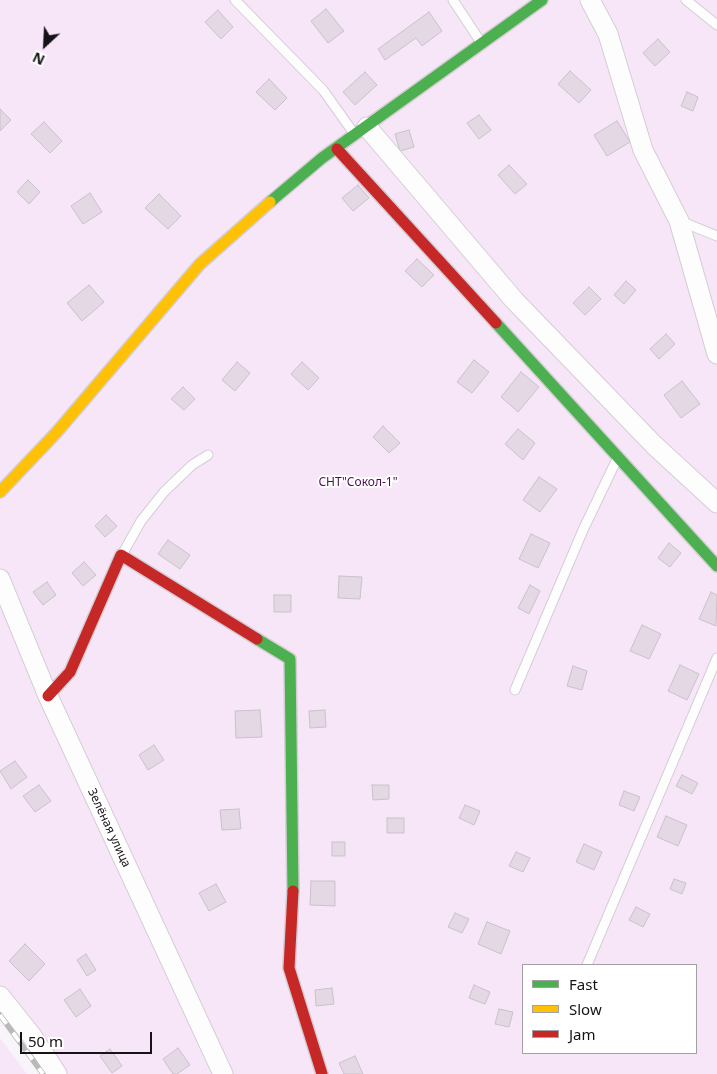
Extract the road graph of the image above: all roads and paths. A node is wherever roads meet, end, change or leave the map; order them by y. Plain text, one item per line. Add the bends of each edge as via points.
1 (235, 0) edge
2 (453, 0) edge
3 (542, 0) edge
4 (590, 0) edge
5 (686, 0) edge
6 (717, 25) edge
7 (482, 43) junction
8 (361, 131) junction
9 (337, 149) junction
10 (678, 221) junction
11 (717, 236) edge
12 (717, 354) edge
13 (208, 454) dead end
14 (618, 457) junction
15 (0, 492) edge
16 (717, 503) edge
17 (121, 555) junction
18 (717, 566) edge
19 (0, 579) edge
20 (717, 658) edge
21 (515, 690) dead end
22 (48, 696) junction
23 (587, 964) edge
24 (0, 996) edge
25 (57, 1074) edge
26 (223, 1074) edge
27 (322, 1074) edge

1 - 8 lane
2 - 7 lane
3 - 7 street
4 - 10 street via 608,34 643,150
5 - 6 lane
7 - 8 street
8 - 9 street
8 - 16 street via 514,300 654,445
9 - 14 street
9 - 15 street via 287,186 200,264 56,433
10 - 11 lane
10 - 12 street
13 - 17 lane via 192,464 164,492 141,521
14 - 18 street
14 - 21 lane
17 - 22 street via 70,672
17 - 27 street via 290,659 294,864 289,968
19 - 22 street, Зелёная улица
20 - 23 lane
22 - 26 street, Зелёная улица
24 - 25 street

